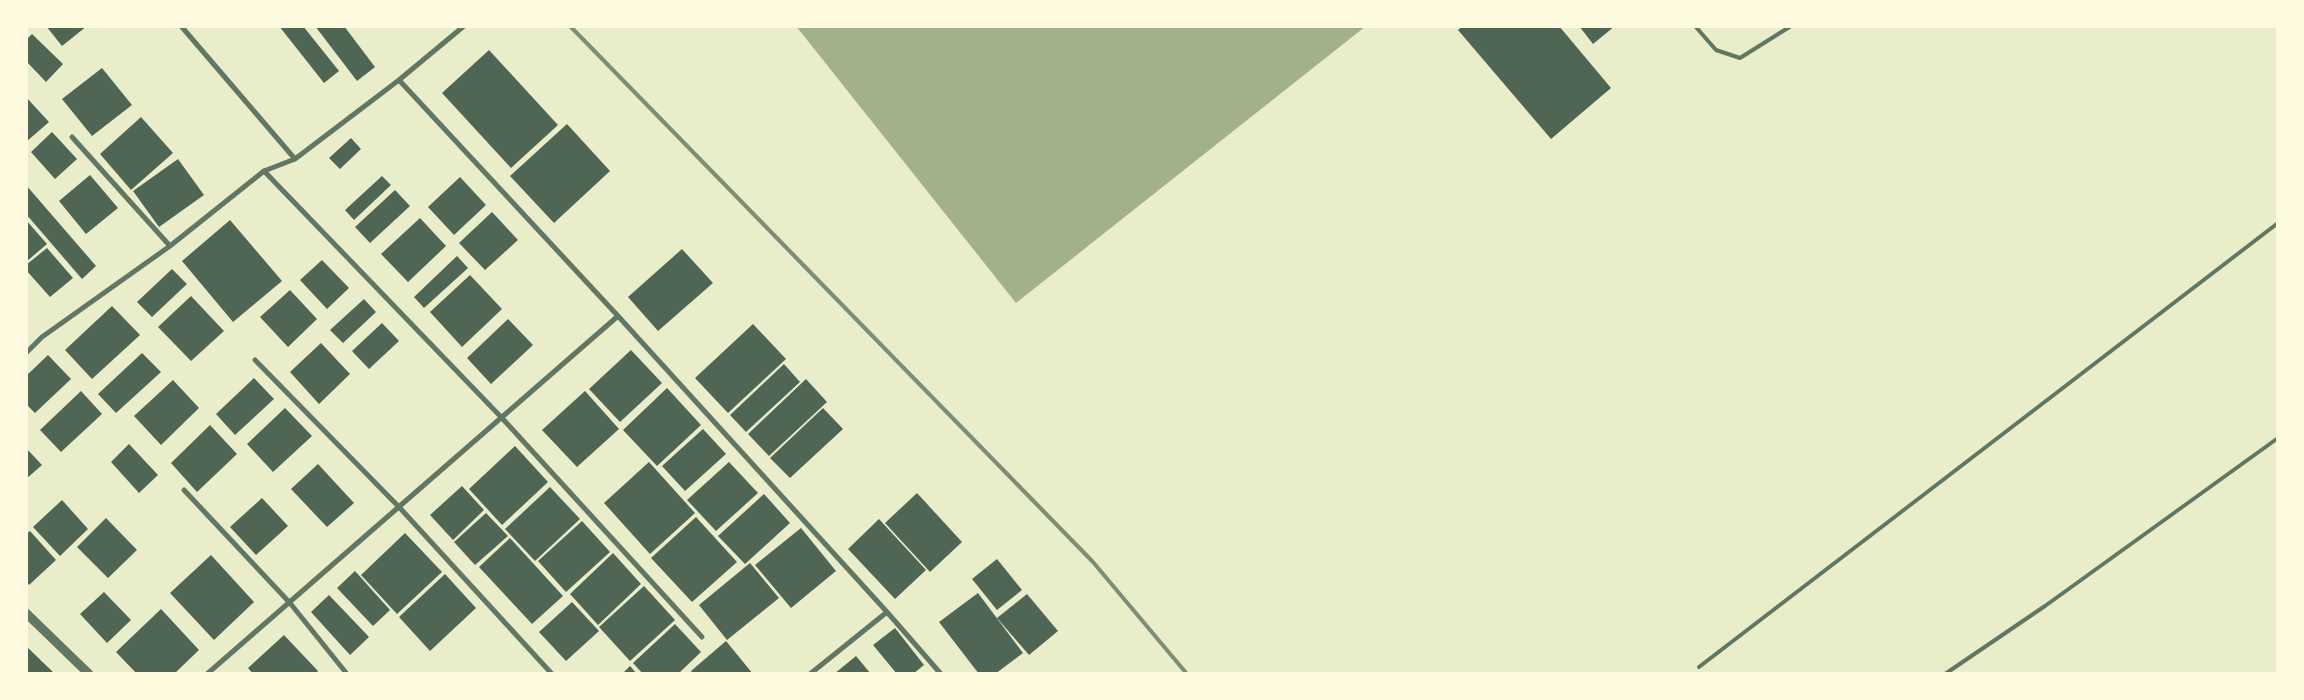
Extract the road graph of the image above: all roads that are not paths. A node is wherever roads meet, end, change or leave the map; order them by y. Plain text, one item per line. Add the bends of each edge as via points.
1 (181, 26) edge
2 (464, 26) edge
3 (1695, 26) edge
4 (1791, 26) edge
5 (399, 80) junction
6 (72, 137) dead end
7 (295, 159) junction
8 (264, 171) junction
9 (2278, 223) edge
10 (170, 246) junction
11 (618, 316) junction
12 (26, 353) edge
13 (255, 360) dead end
14 (502, 418) junction
15 (2278, 438) edge
16 (184, 490) dead end
17 (399, 507) junction
18 (290, 603) junction
19 (888, 612) junction
20 (26, 613) edge
21 (702, 637) dead end
22 (1699, 667) dead end
23 (89, 674) edge
24 (207, 674) edge
25 (347, 674) edge
26 (552, 674) edge
27 (810, 674) edge
28 (941, 674) edge
29 (1945, 674) edge

1 - 7 street
2 - 5 street
3 - 4 lane via 1716,50 1740,58
5 - 7 street
5 - 11 street
6 - 10 street
7 - 8 street
8 - 10 street
8 - 14 street
9 - 22 lane
10 - 12 street via 49,332
11 - 14 street
11 - 19 street
13 - 17 street
14 - 17 street
14 - 21 street
15 - 29 lane
16 - 18 street
17 - 18 street
17 - 26 street
18 - 24 street
18 - 25 street
19 - 27 street
19 - 28 street
20 - 23 street

